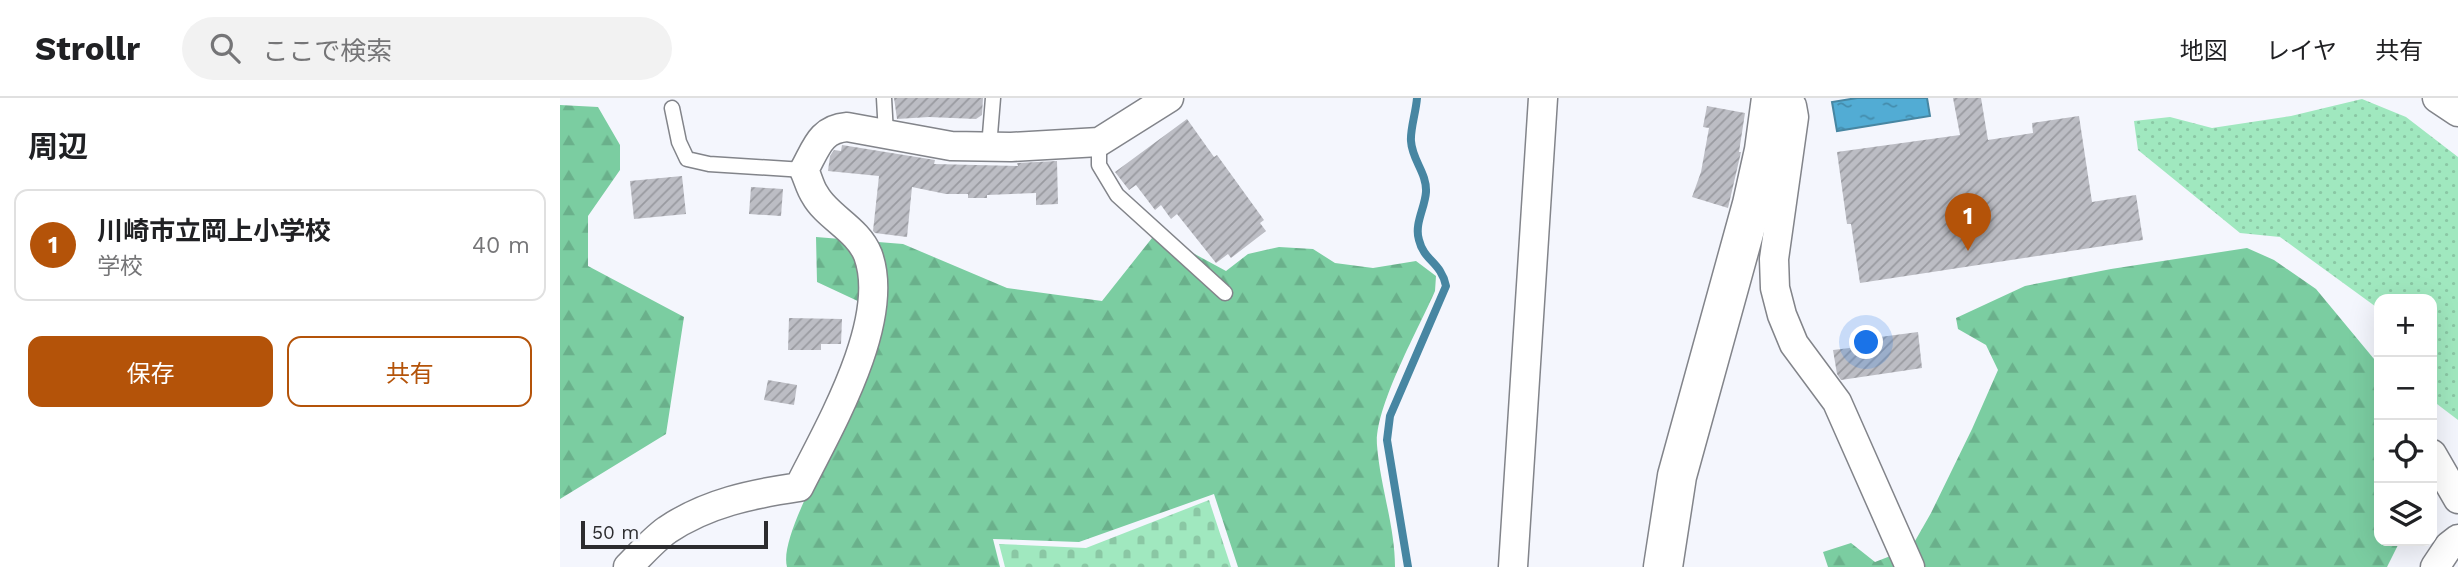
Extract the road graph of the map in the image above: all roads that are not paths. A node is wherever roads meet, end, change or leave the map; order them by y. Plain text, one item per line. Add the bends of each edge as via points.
1 (884, 98) edge
2 (993, 98) edge
3 (1169, 98) edge
4 (1543, 98) edge
5 (1770, 98) edge
6 (1783, 98) edge
7 (2437, 98) edge
8 (672, 108) dead end
9 (2458, 113) edge
10 (886, 134) junction
11 (1099, 142) junction
12 (989, 147) junction
13 (804, 170) junction
14 (1225, 293) dead end
15 (2437, 463) edge
16 (2458, 499) edge
17 (2458, 539) edge
18 (628, 567) edge
19 (1513, 567) edge
20 (1662, 567) edge
21 (1910, 567) edge
22 (2435, 567) edge

1 - 10 lane
2 - 12 lane
3 - 11 street
4 - 19 street
5 - 20 street via 1765,150 1677,475
6 - 21 street via 1792,106 1794,117 1774,259 1782,315 1794,344 1823,380 1848,424
7 - 9 street
8 - 13 lane via 687,159
10 - 12 street via 951,146
10 - 13 street via 837,127 825,133
11 - 12 street
11 - 14 lane via 1099,165 1117,195
13 - 18 street via 815,197 861,242 872,273 870,314 841,404 799,487 718,504 667,531
15 - 16 street
17 - 22 street

